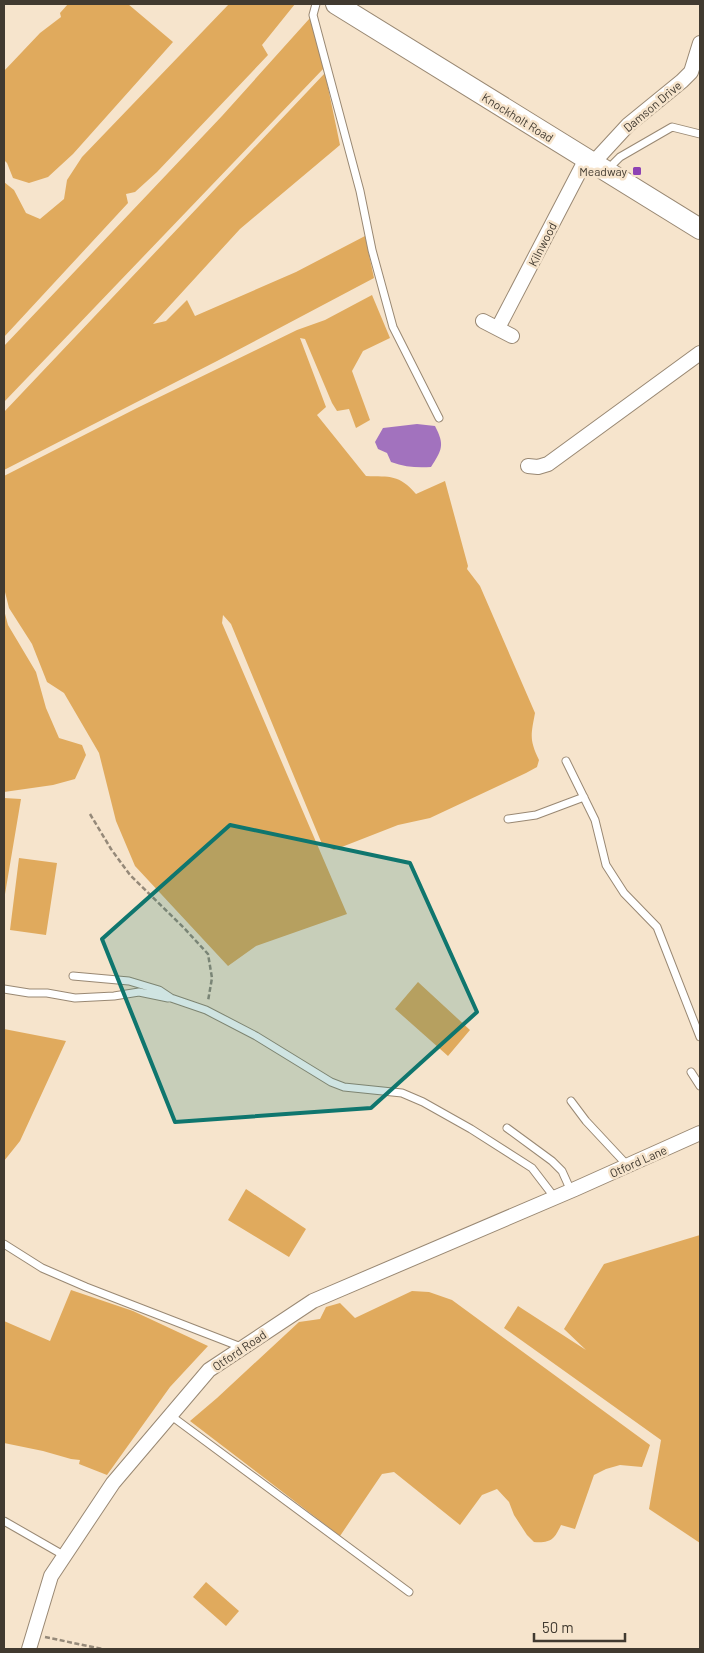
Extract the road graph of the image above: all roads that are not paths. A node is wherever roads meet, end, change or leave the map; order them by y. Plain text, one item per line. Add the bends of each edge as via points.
1 (316, 4) edge
2 (336, 4) edge
3 (700, 43) edge
4 (700, 134) edge
5 (595, 164) junction
6 (700, 229) edge
7 (483, 321) dead end
8 (498, 328) junction
9 (512, 336) dead end
10 (700, 353) edge
11 (439, 418) dead end
12 (528, 466) dead end
13 (566, 761) dead end
14 (584, 797) junction
15 (508, 818) dead end
16 (73, 976) dead end
17 (4, 989) edge
18 (171, 998) junction
19 (700, 1037) edge
20 (691, 1072) dead end
21 (700, 1086) edge
22 (571, 1101) dead end
23 (507, 1128) dead end
24 (700, 1133) edge
25 (628, 1166) junction
26 (573, 1190) junction
27 (555, 1198) junction
28 (4, 1244) edge
29 (242, 1348) junction
30 (170, 1415) junction
31 (4, 1521) edge
32 (65, 1556) junction
33 (409, 1592) dead end
34 (29, 1649) edge

1 - 11 lane via 313,15 393,327
2 - 5 street, Knockholt Road
3 - 5 street, Damson Drive via 691,72 628,125
4 - 5 lane via 672,127 620,157
5 - 6 street, Knockholt Road
5 - 8 street, Kilnwood
7 - 8 street
8 - 9 street
10 - 12 street via 548,464
13 - 14 lane
14 - 15 lane via 536,815
14 - 19 lane via 595,820 606,865 624,894 657,927
16 - 18 lane via 129,981 159,990
17 - 18 lane via 75,998 139,992
18 - 27 lane via 206,1010 256,1036 344,1088 402,1093 424,1102 532,1168
20 - 21 lane
22 - 25 lane
23 - 26 lane via 552,1160
24 - 25 street, Otford Lane
25 - 26 street, Otford Lane
26 - 27 street, Otford Road
27 - 29 street, Otford Road via 313,1301
28 - 29 lane via 42,1268 86,1288
29 - 30 street, Otford Road via 209,1370
30 - 32 street, Otford Road via 113,1483
30 - 33 lane
31 - 32 lane
32 - 34 street, Otford Road via 52,1576

